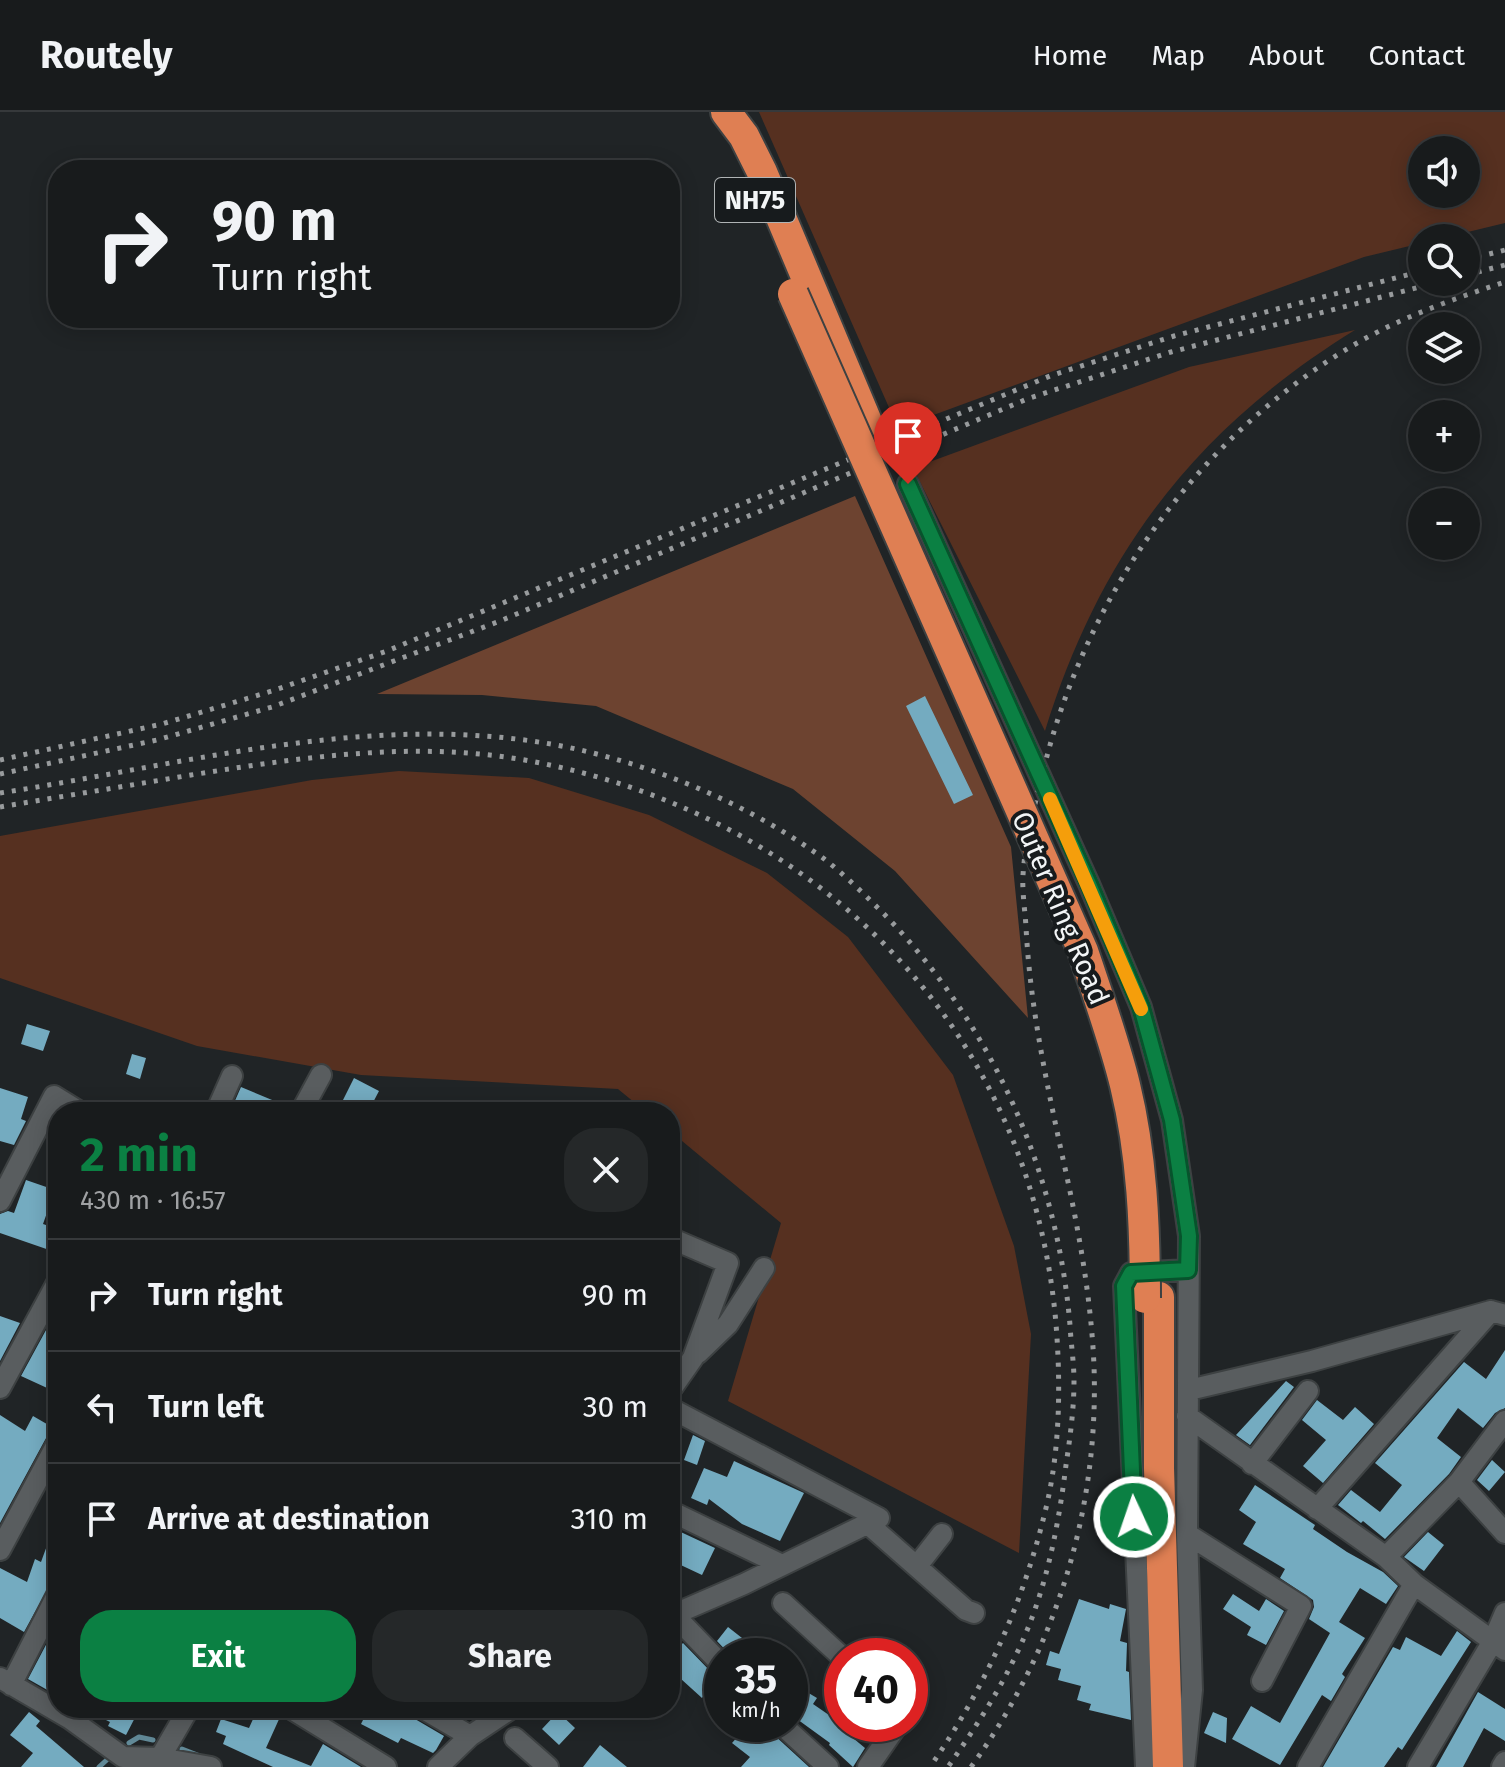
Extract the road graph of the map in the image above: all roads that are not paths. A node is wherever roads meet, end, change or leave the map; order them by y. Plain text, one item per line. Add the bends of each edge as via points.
1 (708, 112) edge
2 (726, 112) edge
3 (800, 289) junction
4 (908, 484) dead end
5 (321, 1075) dead end
6 (232, 1076) dead end
7 (220, 1102) edge
8 (306, 1102) edge
9 (48, 1108) edge
10 (0, 1201) edge
11 (680, 1242) edge
12 (764, 1268) dead end
13 (1188, 1270) junction
14 (1152, 1297) junction
15 (48, 1299) edge
16 (1498, 1313) edge
17 (693, 1358) junction
18 (680, 1377) edge
19 (0, 1388) edge
20 (1189, 1390) junction
21 (1308, 1391) dead end
22 (680, 1413) edge
23 (1187, 1416) junction
24 (1505, 1421) edge
25 (48, 1461) edge
26 (1252, 1464) junction
27 (1459, 1482) junction
28 (1317, 1509) junction
29 (680, 1516) edge
30 (867, 1523) junction
31 (1505, 1533) edge
32 (942, 1534) dead end
33 (1187, 1534) junction
34 (0, 1550) edge
35 (1386, 1557) junction
36 (782, 1565) junction
37 (917, 1566) junction
38 (1414, 1584) junction
39 (783, 1603) dead end
40 (680, 1607) edge
41 (48, 1610) edge
42 (974, 1613) dead end
43 (1505, 1613) edge
44 (680, 1615) edge
45 (824, 1641) edge
46 (704, 1644) edge
47 (1499, 1646) edge
48 (5, 1681) edge
49 (1262, 1681) dead end
50 (48, 1706) edge
51 (69, 1718) edge
52 (183, 1718) edge
53 (306, 1718) edge
54 (439, 1718) edge
55 (497, 1718) edge
56 (470, 1736) junction
57 (515, 1738) dead end
58 (801, 1742) edge
59 (885, 1742) edge
60 (160, 1758) junction
61 (117, 1762) edge
62 (444, 1765) edge
63 (206, 1766) edge
64 (386, 1767) edge
65 (548, 1767) edge
66 (828, 1767) edge
67 (868, 1767) edge
68 (1149, 1767) edge
69 (1168, 1767) edge
70 (1184, 1767) edge
71 (1308, 1767) edge
72 (1418, 1767) edge

1 - 3 highway, Outer Ring Road / NH75 via 732,145
2 - 3 highway, Outer Ring Road / NH75 via 762,172
3 - 14 highway, Outer Ring Road / NH75, bridge via 1083,951 1107,1019 1137,1154
4 - 13 street via 1141,1007 1172,1120 1189,1236
5 - 8 street
6 - 7 street
9 - 10 street
11 - 17 street via 728,1263
12 - 17 street via 728,1324
13 - 20 street
13 - 68 street via 1131,1273 1124,1286
14 - 68 highway, Outer Ring Road / NH75
14 - 69 highway, Outer Ring Road / NH75
15 - 19 street
16 - 20 street
16 - 28 street
17 - 18 street
20 - 23 street
21 - 26 street
22 - 30 street via 879,1518
23 - 26 street
23 - 33 street
24 - 27 street
25 - 34 street
26 - 28 street
27 - 31 street
27 - 35 street
28 - 35 street
29 - 36 street
30 - 36 street
30 - 37 street
32 - 37 street
33 - 49 street via 1301,1606
33 - 70 street via 1192,1690
35 - 38 street
36 - 40 street
37 - 42 street
38 - 47 street
38 - 71 street
39 - 45 street
41 - 48 street
43 - 47 street
44 - 46 street
47 - 72 street
48 - 50 street
51 - 61 street
52 - 60 street
53 - 64 street
54 - 56 street
55 - 56 street
56 - 62 street
57 - 65 street
58 - 66 street
59 - 67 street
60 - 61 street
60 - 63 street

